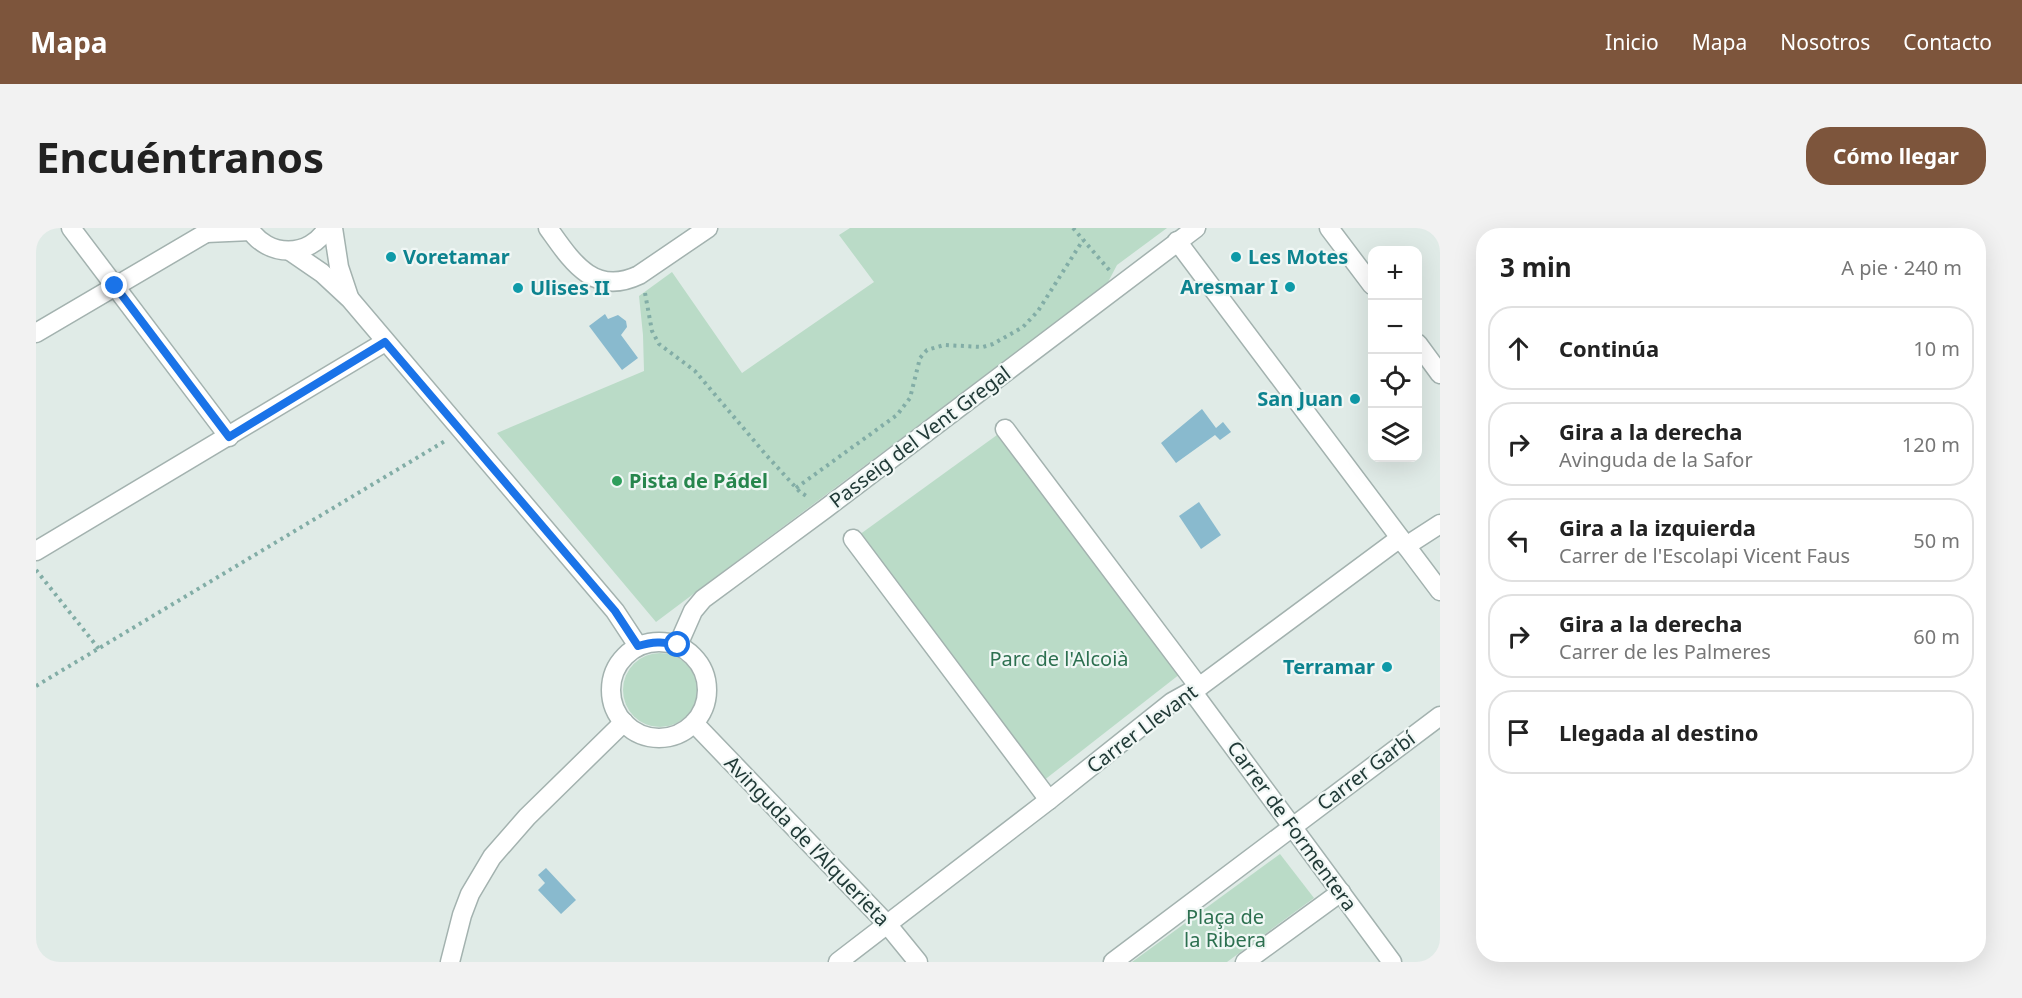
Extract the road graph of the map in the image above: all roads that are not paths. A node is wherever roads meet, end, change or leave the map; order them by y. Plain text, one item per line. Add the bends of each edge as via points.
1 (71, 228) edge
2 (327, 228) edge
3 (333, 228) edge
4 (548, 228) edge
5 (708, 228) edge
6 (1196, 228) edge
7 (1329, 228) edge
8 (250, 229) edge
9 (209, 231) edge
10 (1177, 241) junction
11 (290, 251) junction
12 (1368, 280) edge
13 (115, 286) junction
14 (350, 298) junction
15 (36, 333) edge
16 (385, 342) junction
17 (1422, 349) edge
18 (1440, 374) edge
19 (1005, 429) dead end
20 (229, 437) junction
21 (1440, 524) edge
22 (853, 539) dead end
23 (1403, 542) junction
24 (36, 551) edge
25 (1440, 591) edge
26 (678, 645) junction
27 (638, 646) junction
28 (1196, 689) junction
29 (1440, 716) edge
30 (624, 722) junction
31 (694, 723) junction
32 (1049, 800) junction
33 (1292, 826) junction
34 (1341, 892) junction
35 (887, 924) junction
36 (450, 962) edge
37 (838, 962) edge
38 (918, 962) edge
39 (1113, 962) edge
40 (1245, 962) edge
41 (1392, 962) edge

1 - 13 street
2 - 11 street via 317,241
3 - 14 street via 339,267
4 - 5 street via 578,266 604,281 629,279 642,273
6 - 10 street, Passeig del Vent Gregal
7 - 12 street
8 - 9 street
8 - 11 street via 261,242
9 - 13 street
10 - 23 street
10 - 26 street, Passeig del Vent Gregal via 703,598
11 - 14 street
13 - 15 street
13 - 20 street
14 - 16 street
16 - 20 street
16 - 27 street via 615,611
17 - 18 street
19 - 28 street
20 - 24 street
21 - 23 street, Carrer Llevant
22 - 32 street
23 - 25 street
23 - 28 street, Carrer Llevant
26 - 27 street via 651,642
26 - 31 street via 696,659 707,684 707,699
27 - 30 street via 627,653 613,675 612,700
28 - 32 street, Carrer Llevant via 1172,702
28 - 33 street, Carrer de Formentera
29 - 33 street, Carrer Garbí
30 - 31 street via 646,736 658,738 672,736
30 - 36 street via 492,857 470,894
31 - 35 street, Avinguda de l’Alquerieta
32 - 35 street, Carrer Llevant
33 - 34 street, Carrer de Formentera
33 - 39 street
34 - 40 street
34 - 41 street, Carrer de Formentera
35 - 37 street, Carrer Llevant
35 - 38 street, Avinguda de l’Alquerieta

